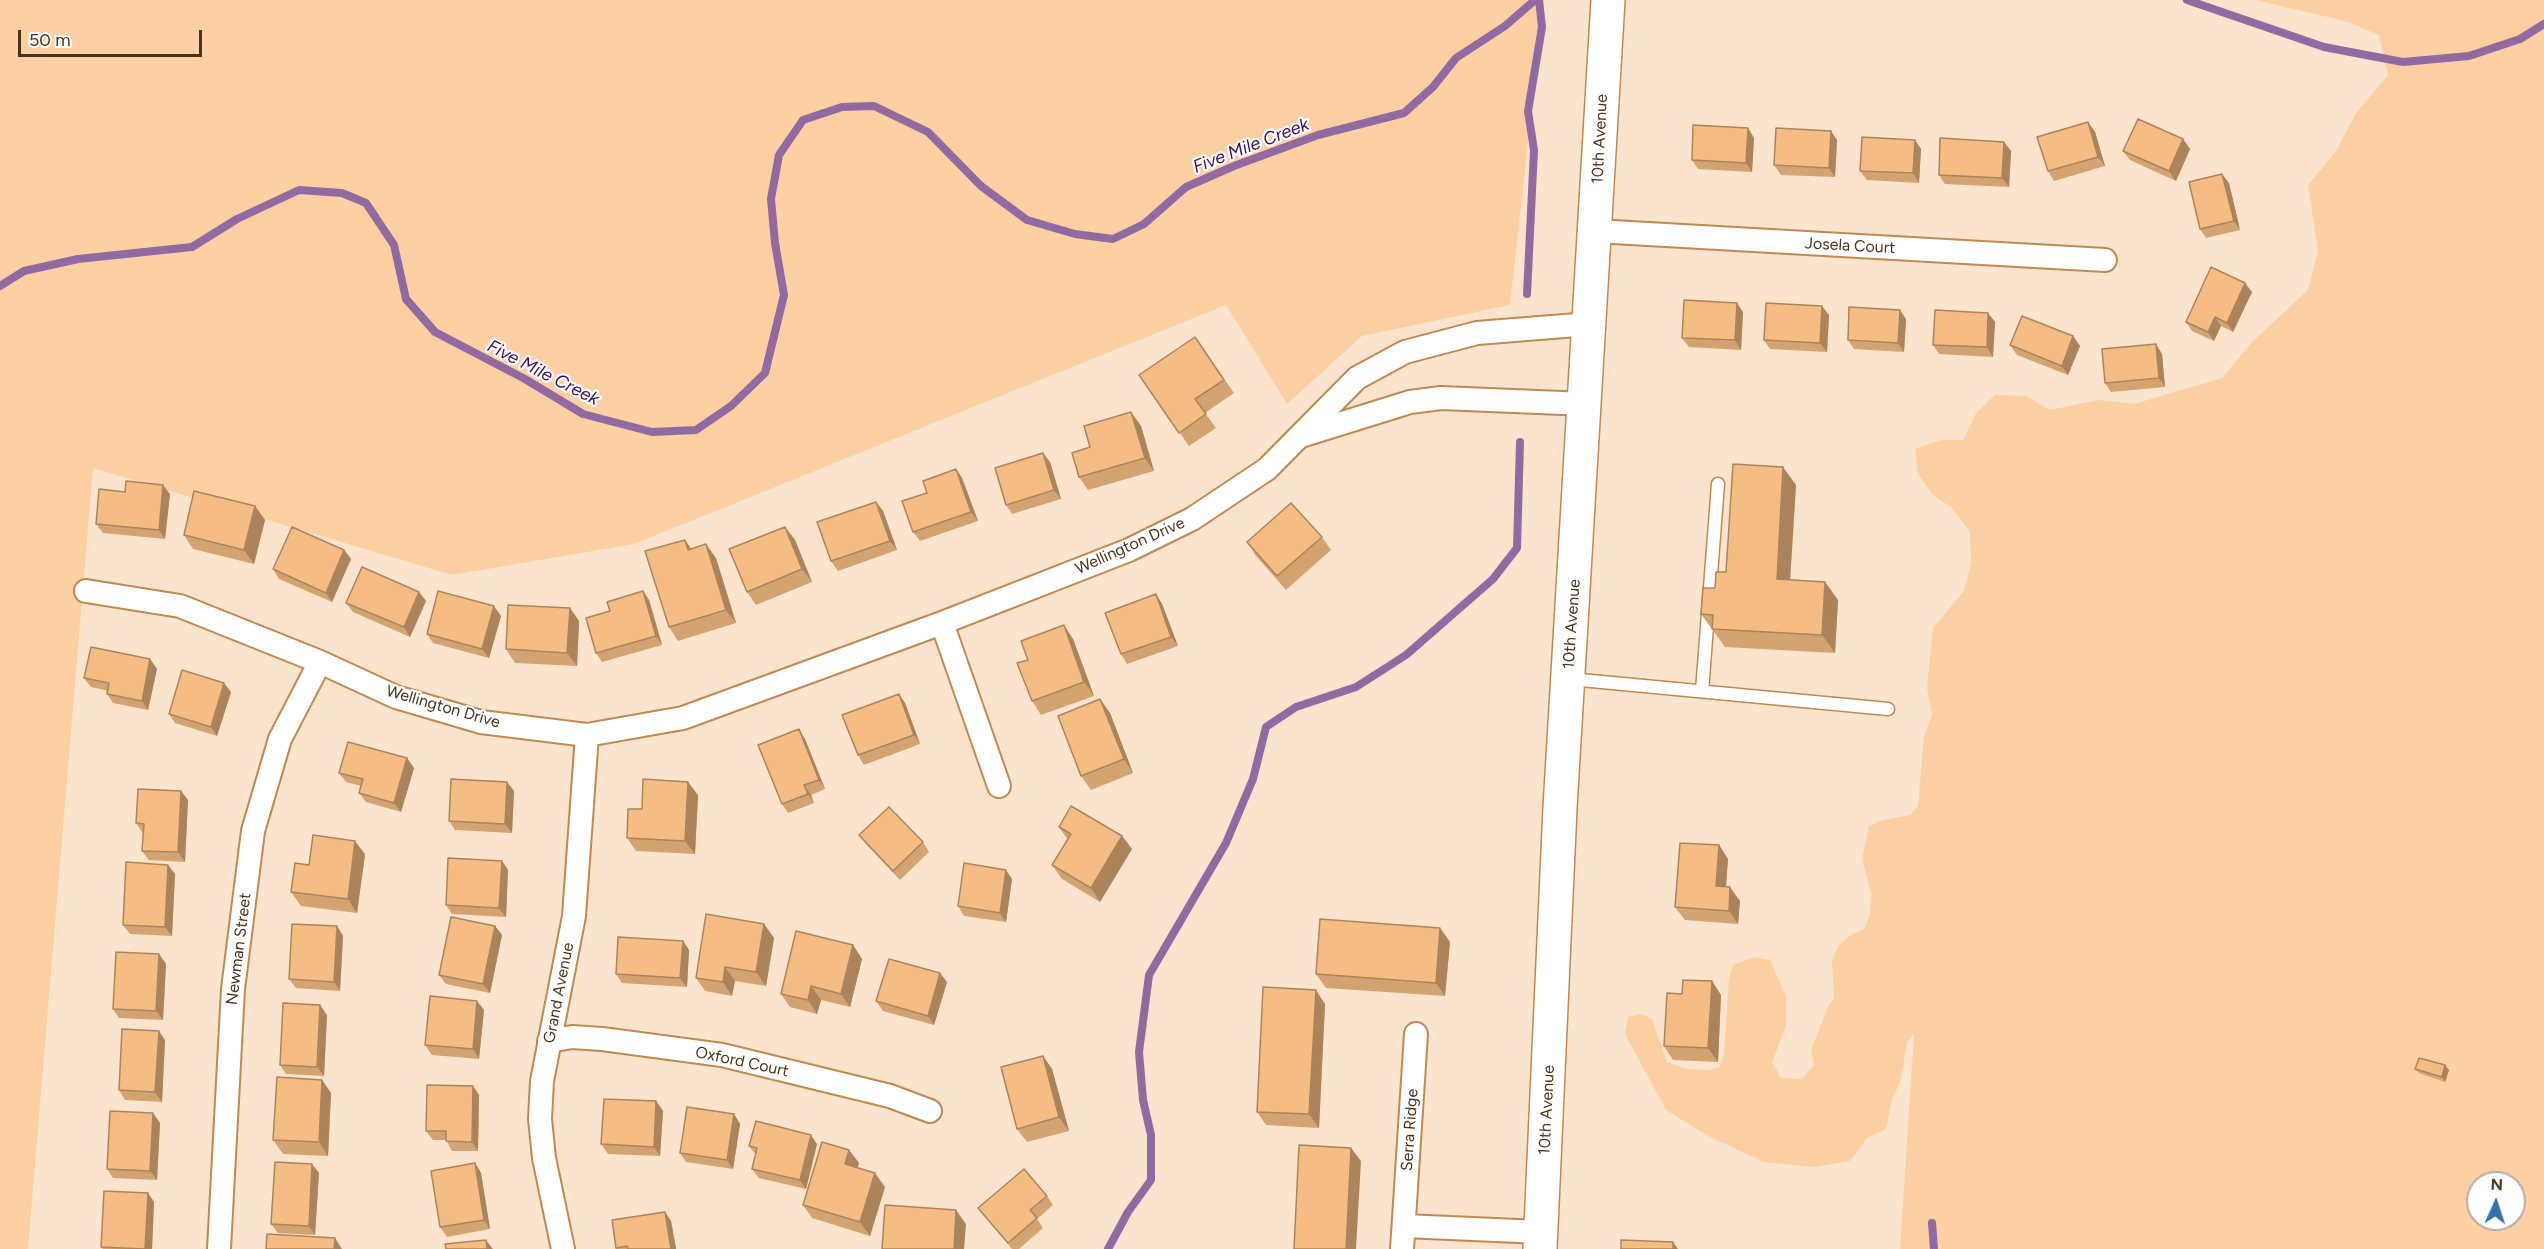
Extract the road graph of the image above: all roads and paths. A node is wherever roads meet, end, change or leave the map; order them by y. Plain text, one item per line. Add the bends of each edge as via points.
1 (1608, 0) edge
2 (1595, 231) junction
3 (2105, 260) dead end
4 (1589, 324) junction
5 (1586, 404) junction
6 (1299, 436) junction
7 (1718, 484) dead end
8 (86, 591) dead end
9 (942, 623) junction
10 (320, 662) junction
11 (1569, 679) junction
12 (1702, 691) junction
13 (1888, 709) dead end
14 (588, 735) junction
15 (999, 786) dead end
16 (1416, 1034) dead end
17 (549, 1041) junction
18 (930, 1111) dead end
19 (1404, 1226) junction
20 (1540, 1240) edge
21 (219, 1249) edge
22 (563, 1249) edge
23 (1402, 1249) edge

1 - 2 street, 10th Avenue
2 - 3 street, Josela Court
2 - 4 street, 10th Avenue
4 - 5 street, 10th Avenue
4 - 6 street, Wellington Drive via 1477,333 1405,352 1357,378
5 - 6 street, Wellington Drive via 1440,398 1410,402
5 - 11 street, 10th Avenue
6 - 9 street, Wellington Drive via 1267,469 1192,519 1129,550
7 - 12 lane
8 - 10 street, Wellington Drive via 180,606
9 - 14 street, Wellington Drive via 683,718
9 - 15 street
10 - 14 street, Wellington Drive via 396,698 481,722
10 - 21 street, Newman Street via 280,739 254,831 233,989
11 - 12 lane
11 - 20 street, 10th Avenue
12 - 13 lane
14 - 17 street, Grand Avenue via 574,916
16 - 19 street, Serra Ridge
17 - 18 street, Oxford Court via 572,1037 602,1039 722,1055 890,1096
17 - 22 street, Grand Avenue via 540,1119
19 - 20 street
19 - 23 street, Serra Ridge

